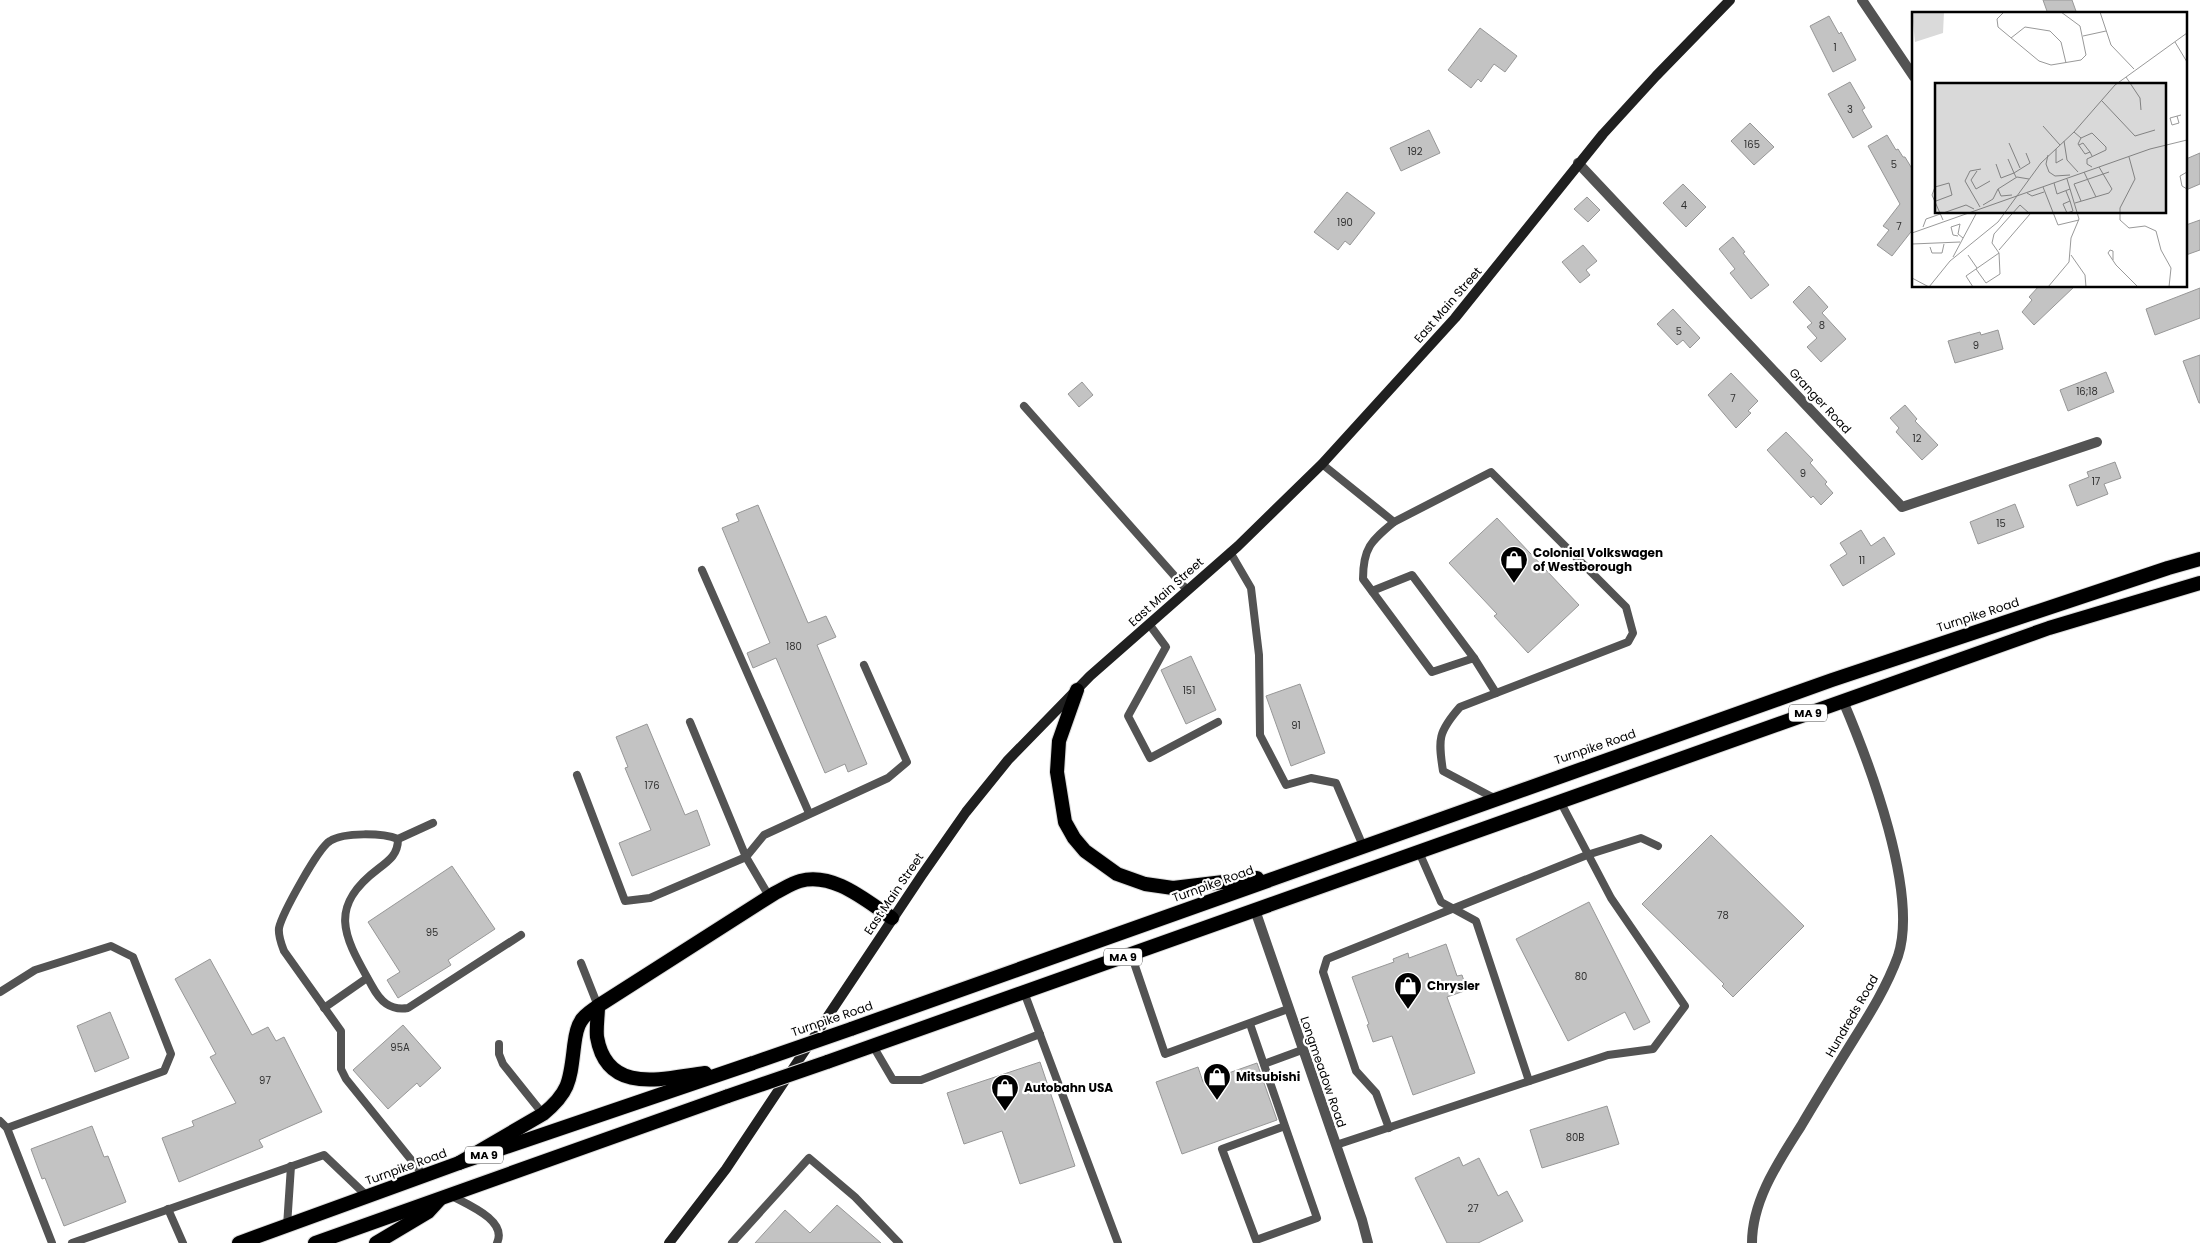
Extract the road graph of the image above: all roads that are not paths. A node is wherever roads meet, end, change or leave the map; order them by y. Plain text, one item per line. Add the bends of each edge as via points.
1 (1730, 0) edge
2 (1862, 0) edge
3 (1912, 74) edge
4 (1578, 163) junction
5 (1024, 406) dead end
6 (2097, 442) dead end
7 (1322, 464) junction
8 (1394, 522) junction
9 (1230, 552) junction
10 (2200, 559) edge
11 (702, 570) dead end
12 (2200, 582) edge
13 (1186, 590) junction
14 (1372, 591) junction
15 (1149, 624) junction
16 (1474, 658) junction
17 (864, 665) dead end
18 (1077, 690) junction
19 (1496, 693) junction
20 (1843, 701) junction
21 (690, 722) dead end
22 (1218, 722) dead end
23 (577, 775) dead end
24 (1494, 798) junction
25 (1560, 801) junction
26 (809, 813) junction
27 (433, 823) dead end
28 (398, 839) junction
29 (1362, 846) junction
30 (1658, 846) dead end
31 (1419, 852) junction
32 (1587, 855) junction
33 (746, 857) junction
34 (1280, 876) junction
35 (769, 896) junction
36 (1454, 909) junction
37 (1255, 910) junction
38 (892, 918) junction
39 (522, 935) dead end
40 (1131, 954) junction
41 (581, 963) dead end
42 (367, 978) junction
43 (0, 992) edge
44 (1024, 992) junction
45 (598, 1006) junction
46 (324, 1008) junction
47 (1288, 1009) junction
48 (1250, 1024) junction
49 (1040, 1034) junction
50 (499, 1044) dead end
51 (873, 1046) junction
52 (1302, 1050) junction
53 (1264, 1064) junction
54 (731, 1069) junction
55 (1529, 1081) junction
56 (543, 1114) junction
57 (0, 1121) edge
58 (1285, 1126) junction
59 (7, 1128) junction
60 (1389, 1128) junction
61 (1336, 1145) junction
62 (458, 1163) junction
63 (291, 1166) junction
64 (425, 1177) junction
65 (368, 1197) junction
66 (445, 1197) junction
67 (168, 1209) junction
68 (287, 1226) junction
69 (52, 1243) edge
70 (72, 1243) edge
71 (183, 1243) edge
72 (239, 1243) edge
73 (314, 1243) edge
74 (376, 1243) edge
75 (497, 1243) edge
76 (669, 1243) edge
77 (732, 1243) edge
78 (899, 1243) edge
79 (1118, 1243) edge
80 (1368, 1243) edge
81 (1752, 1243) edge

1 - 4 main road, East Main Street
2 - 3 street
4 - 6 street, Granger Road via 1902,507
4 - 7 main road, East Main Street via 1455,318
5 - 13 lane
7 - 8 lane
7 - 9 main road, East Main Street
8 - 14 lane via 1372,540 1364,554 1362,579
8 - 19 lane via 1491,472 1626,607 1633,633 1628,642
9 - 13 main road, East Main Street
9 - 29 lane via 1251,588 1258,655 1260,735 1286,785 1311,778 1336,783
10 - 24 highway, Turnpike Road / MA 9 via 1832,680
11 - 26 lane
12 - 20 highway, MA 9 via 2049,628
13 - 15 main road, East Main Street
14 - 16 lane via 1432,672
14 - 16 lane via 1412,574
15 - 18 main road, East Main Street
15 - 22 lane via 1166,647 1128,716 1150,758
16 - 19 lane
17 - 26 lane via 907,762 888,778
18 - 34 highway via 1059,740 1057,772 1065,822 1085,851 1117,874 1145,884 1173,888
18 - 38 main road, East Main Street via 1008,760 966,812
19 - 24 lane via 1460,707 1446,723 1440,739 1443,770
20 - 25 highway, MA 9
20 - 81 street, Hundreds Road via 1867,764 1900,875 1904,914 1898,954 1884,990 1764,1192 1752,1230
21 - 33 lane
23 - 33 lane via 625,901 650,898
24 - 29 highway, Turnpike Road / MA 9
25 - 31 highway, MA 9
25 - 32 lane
26 - 33 lane via 764,835
27 - 28 lane
28 - 42 lane via 394,857 368,877 353,895 345,912 346,938
28 - 46 lane via 374,834 330,841 321,849 282,920 279,930 284,950
29 - 34 highway, Turnpike Road / MA 9
30 - 32 lane via 1641,838
31 - 36 lane via 1441,902
31 - 37 highway, MA 9
32 - 36 lane
32 - 55 lane via 1611,898 1685,1006 1653,1049 1608,1055
33 - 35 lane
34 - 54 highway, Turnpike Road / MA 9, bridge
35 - 38 highway via 800,881 819,879 852,891
35 - 45 highway
36 - 55 lane via 1476,920
36 - 60 lane via 1327,959 1322,972 1356,1071 1376,1093
37 - 40 highway, MA 9
37 - 47 street, Longmeadow Road
38 - 76 main road, East Main Street via 726,1169
39 - 42 lane via 408,1008 386,1005
40 - 44 highway, MA 9
40 - 48 lane via 1165,1054
41 - 45 lane
42 - 46 lane
43 - 59 lane via 35,970 111,946 133,957 171,1054 164,1070
44 - 49 lane
44 - 51 highway, MA 9
45 - 54 highway via 597,1035 602,1052 611,1067 628,1077 643,1081
45 - 56 highway via 581,1020 566,1091
46 - 64 lane via 341,1031 341,1069 346,1079
47 - 48 lane
47 - 52 street, Longmeadow Road
48 - 53 lane
49 - 51 lane via 921,1080 893,1080
49 - 79 lane
50 - 56 lane via 503,1064
51 - 66 highway, MA 9, bridge
52 - 53 lane
52 - 61 street, Longmeadow Road
53 - 58 lane
54 - 62 highway, Turnpike Road / MA 9
55 - 60 lane
56 - 62 highway
57 - 59 lane
58 - 58 lane via 1222,1149 1256,1240 1317,1218
59 - 69 lane
60 - 61 lane
61 - 80 street, Longmeadow Road
62 - 64 highway, Turnpike Road / MA 9
63 - 65 lane via 324,1155
63 - 67 lane
63 - 68 lane
64 - 65 highway, Turnpike Road / MA 9
65 - 68 highway, Turnpike Road / MA 9
66 - 73 highway, MA 9
66 - 74 highway via 428,1212
66 - 75 lane via 482,1213 497,1225
67 - 70 lane
67 - 71 lane
68 - 72 highway, Turnpike Road / MA 9
77 - 78 lane via 809,1158 855,1197

